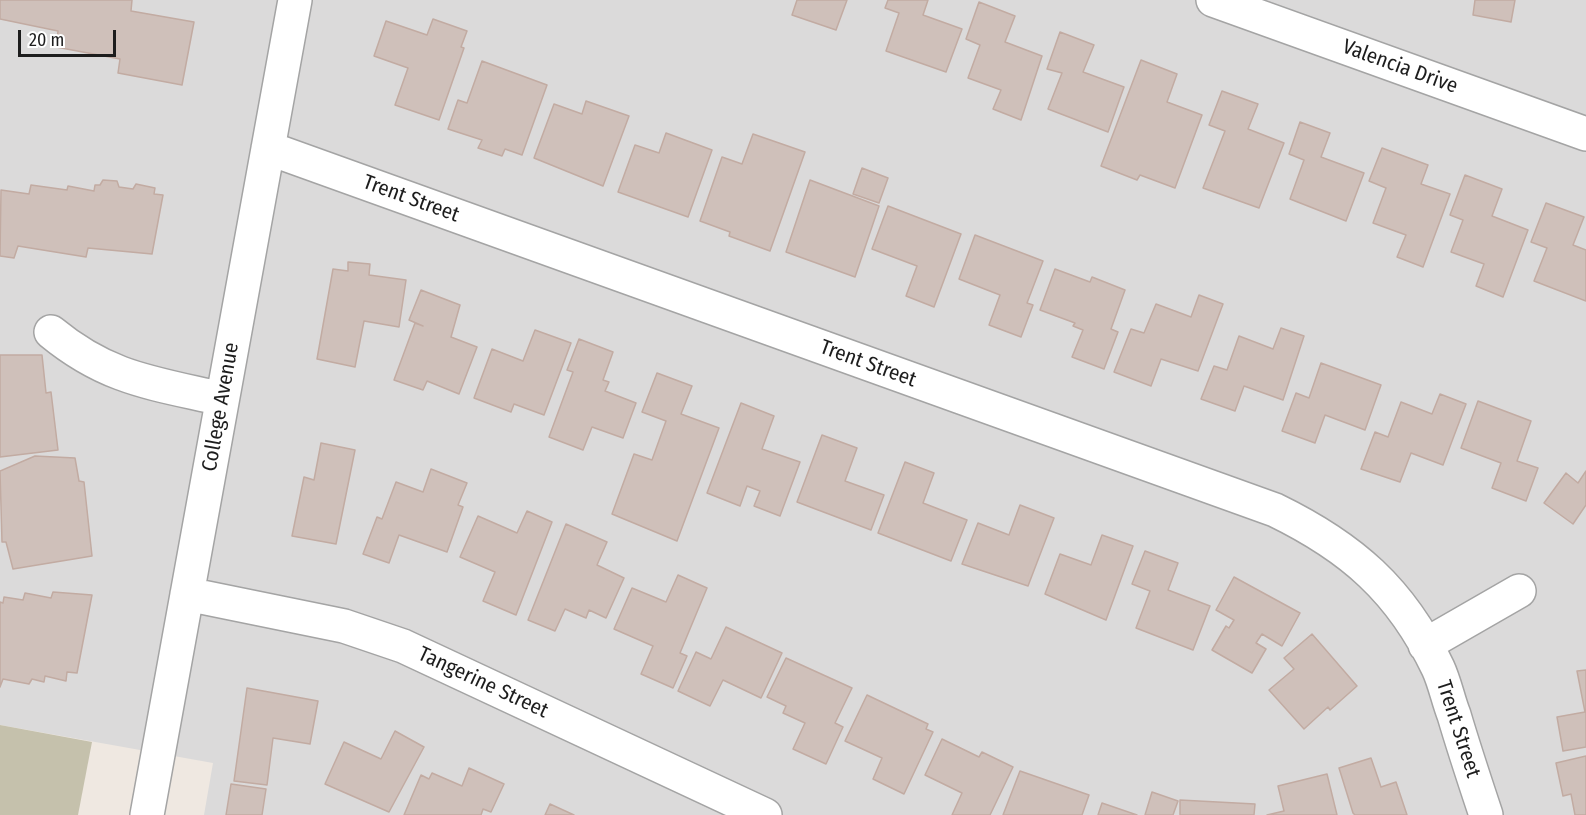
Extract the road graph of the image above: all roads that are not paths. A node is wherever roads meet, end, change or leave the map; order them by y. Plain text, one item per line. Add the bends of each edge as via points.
1 (295, 0) edge
2 (1213, 0) edge
3 (1586, 131) edge
4 (268, 148) junction
5 (51, 332) dead end
6 (222, 399) junction
7 (1519, 591) dead end
8 (187, 594) junction
9 (1425, 645) junction
10 (147, 815) edge
11 (765, 815) edge
12 (1486, 815) edge

1 - 4 street, College Avenue
2 - 3 street, Valencia Drive
4 - 6 street, College Avenue
4 - 9 street, Trent Street via 1275,510 1316,530 1354,557 1388,589
5 - 6 street via 78,354 124,377
6 - 8 street, College Avenue
7 - 9 street
8 - 10 street, College Avenue
8 - 11 street, Tangerine Street via 344,626 403,646
9 - 12 street, Trent Street via 1438,669

